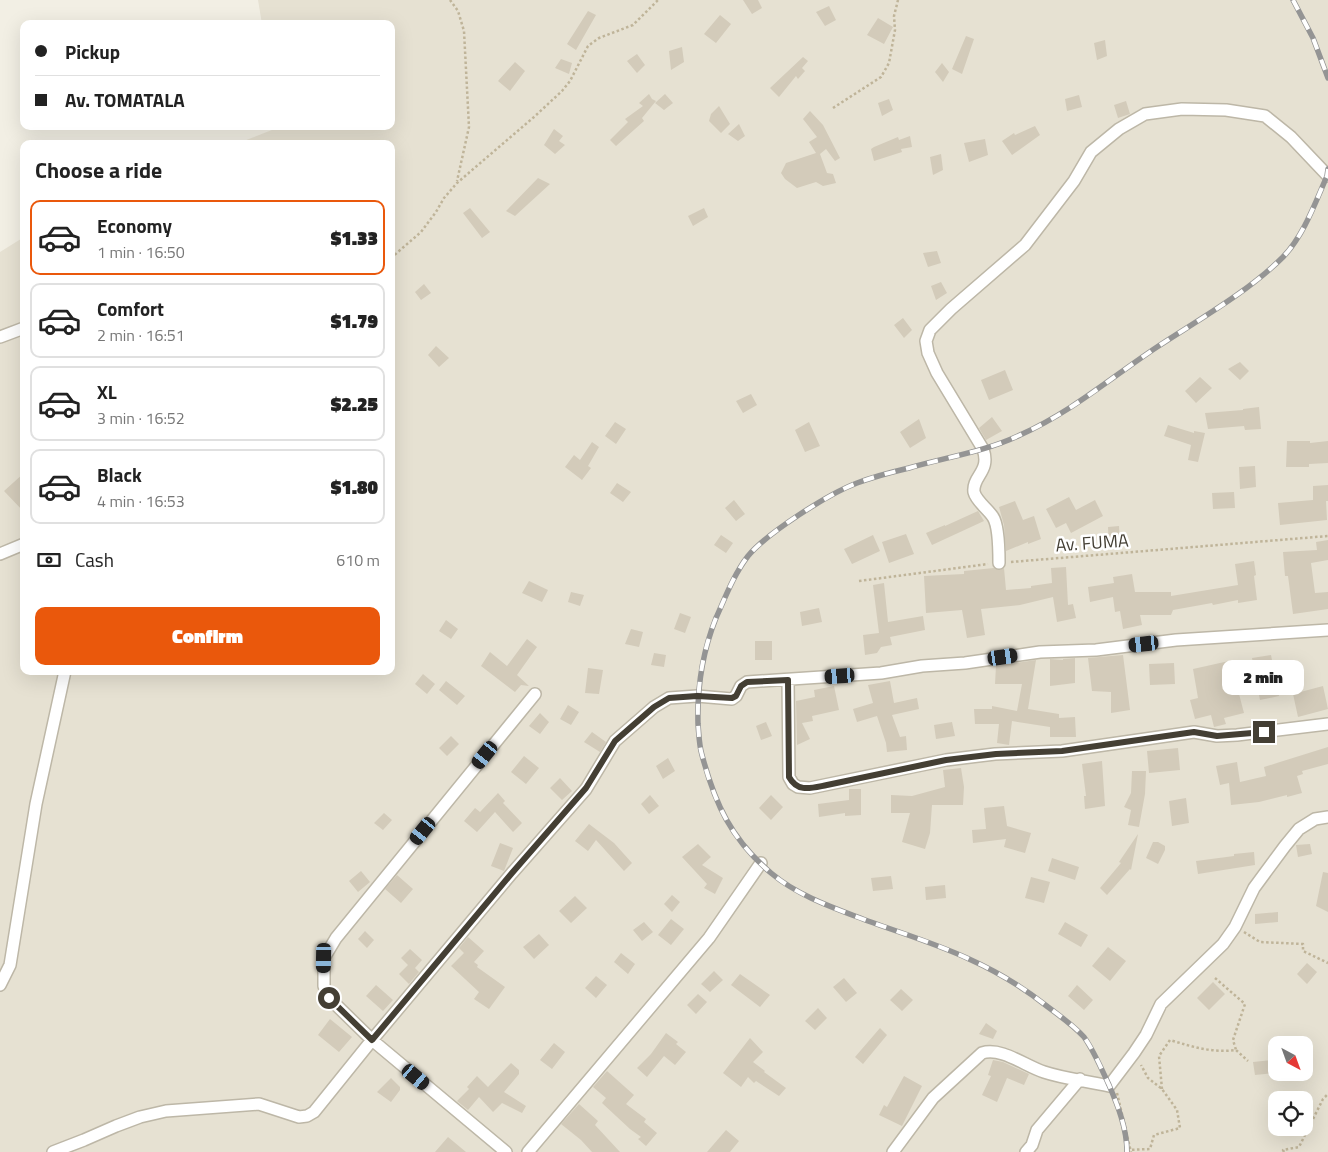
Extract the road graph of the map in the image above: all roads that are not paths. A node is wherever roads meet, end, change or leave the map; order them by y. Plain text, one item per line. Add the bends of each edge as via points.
1 (1328, 176) edge
2 (20, 330) edge
3 (0, 337) edge
4 (20, 546) edge
5 (0, 554) edge
6 (999, 562) road end
7 (1328, 630) edge
8 (64, 675) edge
9 (788, 680) junction
10 (535, 694) dead end
11 (1328, 724) edge
12 (1328, 817) edge
13 (761, 863) dead end
14 (0, 985) edge
15 (372, 1040) junction
16 (1080, 1079) junction
17 (53, 1152) edge
18 (506, 1152) edge
19 (528, 1152) edge
20 (893, 1152) edge
21 (1026, 1152) edge

1 - 6 street via 1291,137 1265,116 1226,110 1182,109 1145,114 1090,152 1074,181 1025,245 930,330 926,341 928,353 986,458 984,470 974,484 974,494 994,518
2 - 3 street
4 - 5 street
7 - 9 street via 1040,652 882,673
8 - 14 street via 36,804 10,965
9 - 11 street via 789,777 798,787 810,788 946,760 1062,751 1194,732 1237,735
9 - 15 street via 747,682 732,698 669,698 654,707 615,741 586,788
10 - 15 street via 336,938 324,958 324,986 329,998
12 - 16 street via 1315,819 1299,829 1254,888 1223,944 1161,1004 1134,1053 1109,1086
13 - 19 street via 709,938
15 - 17 street via 314,1112 307,1116 299,1117 259,1104 166,1111 116,1126
15 - 18 street
16 - 20 street via 1044,1072 1001,1053 982,1053 933,1098
16 - 21 street via 1037,1130

